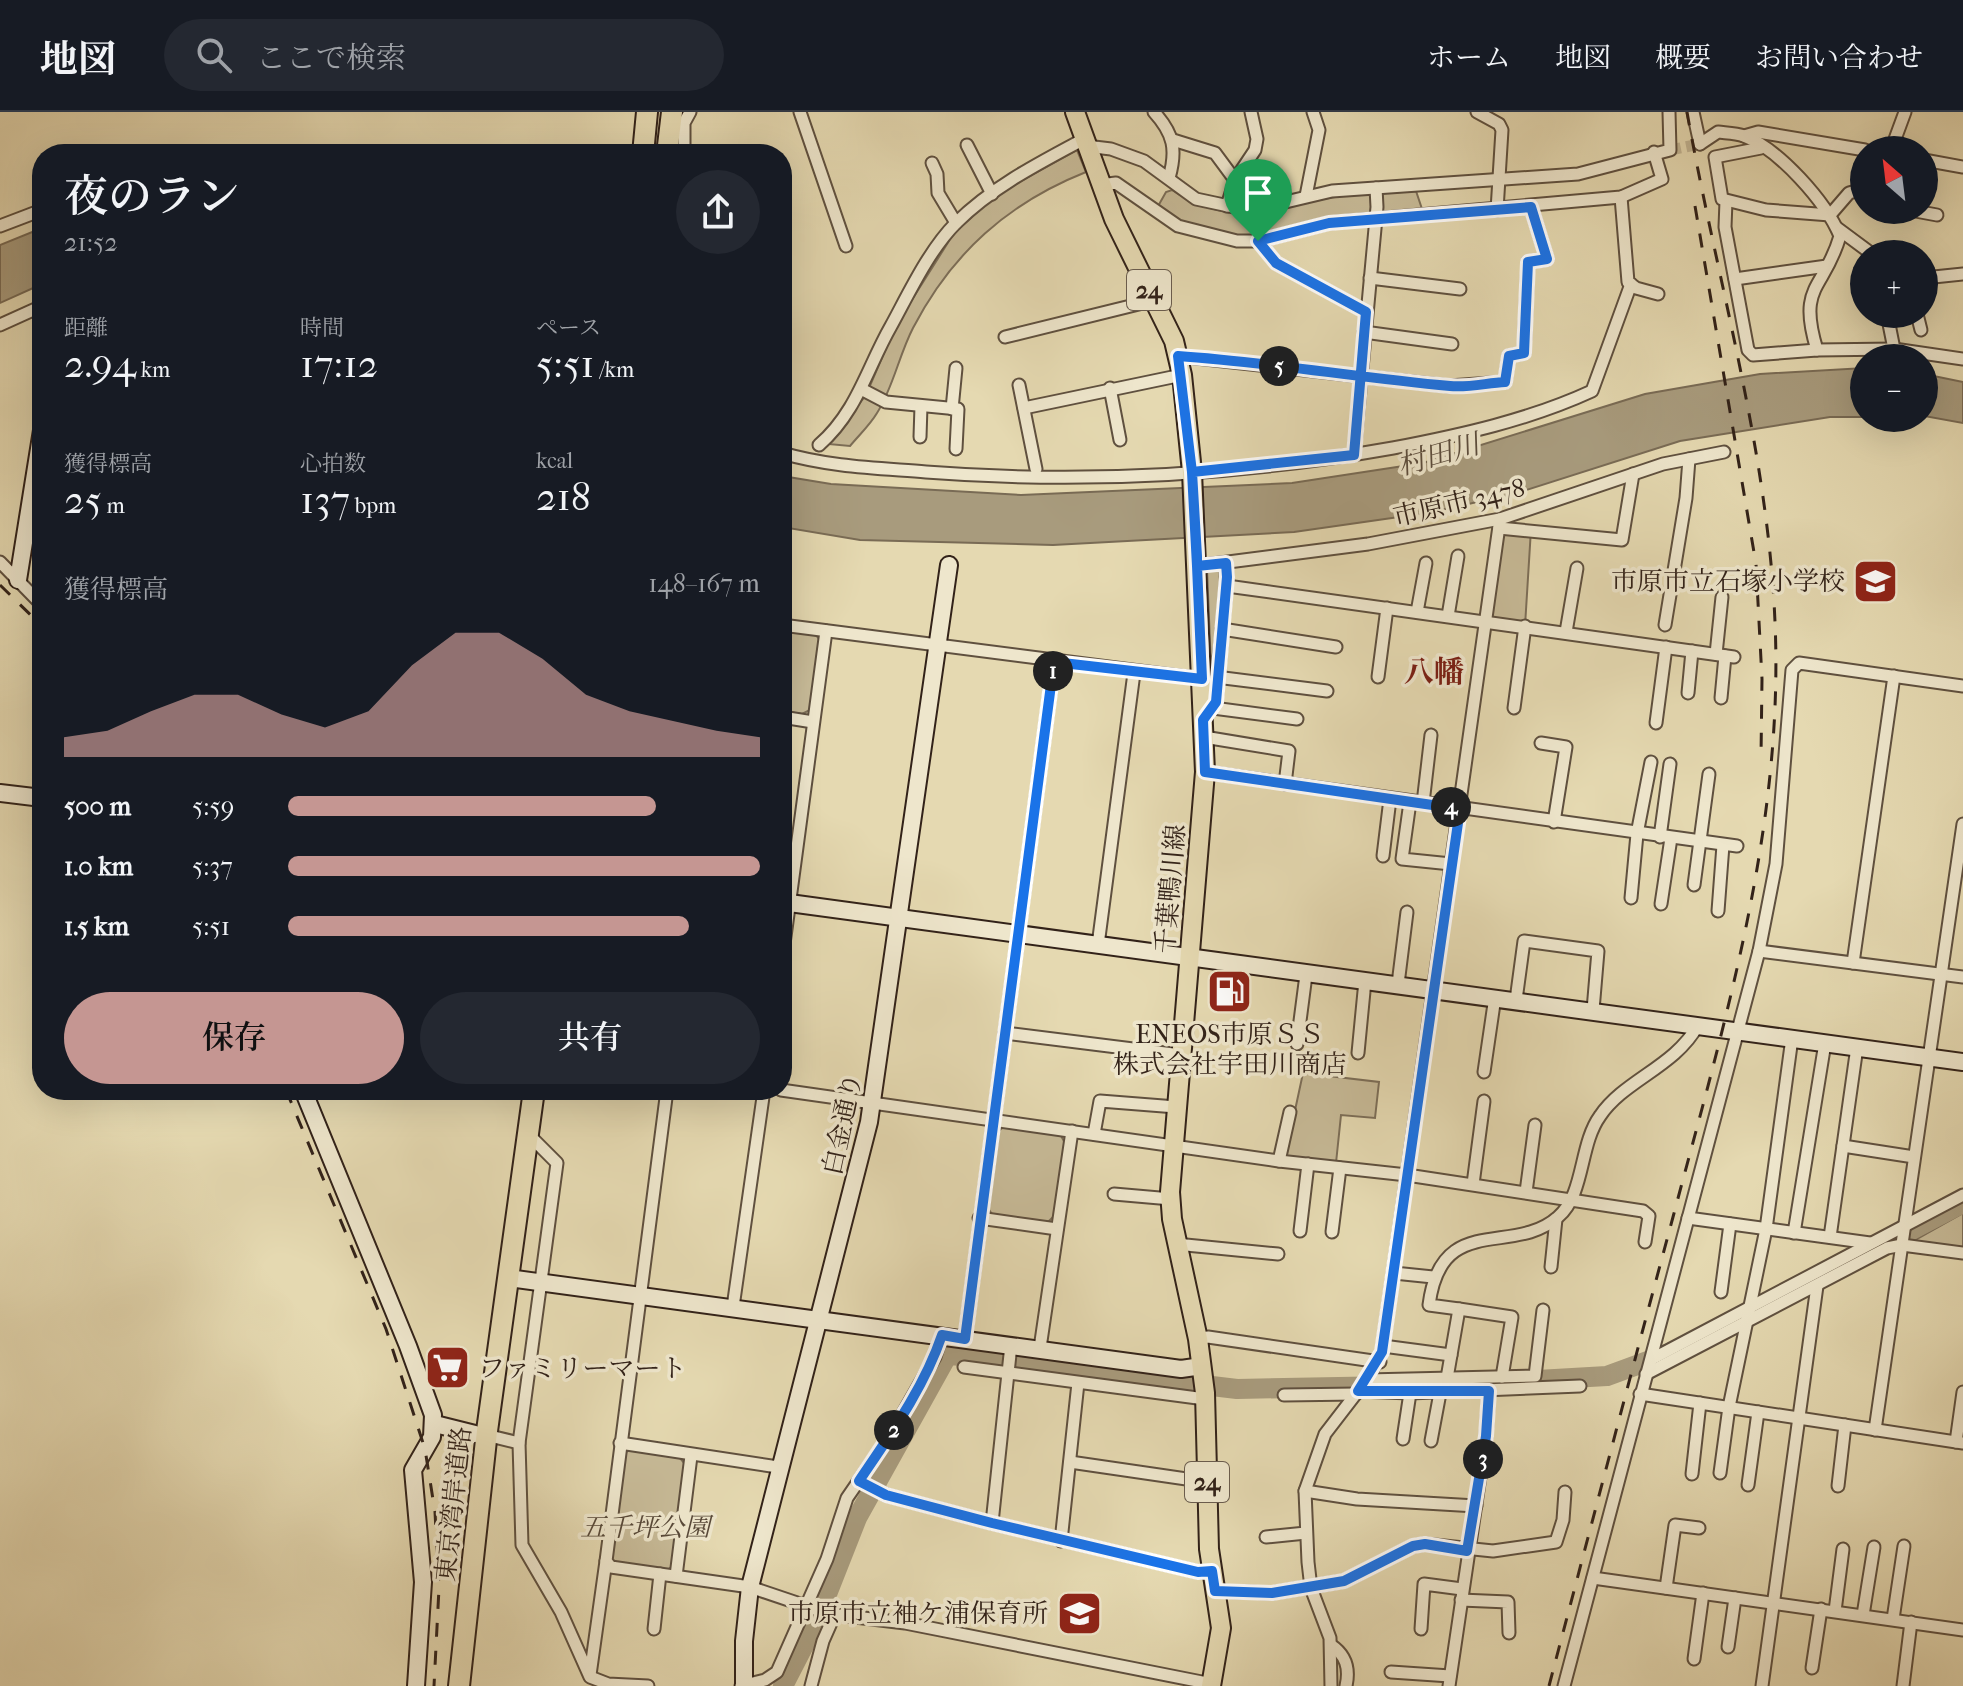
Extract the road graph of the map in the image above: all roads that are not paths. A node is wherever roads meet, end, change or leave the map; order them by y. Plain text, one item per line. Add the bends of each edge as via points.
1 (647, 112) edge
2 (658, 112) edge
3 (672, 112) edge
4 (690, 112) edge
5 (800, 112) edge
6 (1075, 112) edge
7 (1154, 112) edge
8 (1251, 112) edge
9 (1313, 112) edge
10 (1477, 112) edge
11 (1669, 112) edge
12 (1693, 112) edge
13 (1905, 112) edge
14 (1744, 136) junction
15 (1896, 136) edge
16 (1173, 140) junction
17 (1085, 142) junction
18 (644, 144) edge
19 (656, 144) edge
20 (668, 144) edge
21 (684, 144) edge
22 (967, 145) dead end
23 (1850, 147) edge
24 (1761, 148) junction
25 (1654, 152) junction
26 (932, 163) dead end
27 (1938, 163) edge
28 (1963, 167) edge
29 (1169, 178) junction
30 (1498, 179) junction
31 (1235, 180) junction
32 (1100, 185) junction
33 (1376, 188) junction
34 (1850, 193) edge
35 (992, 194) junction
36 (1306, 196) junction
37 (1621, 197) junction
38 (1726, 201) junction
39 (1227, 206) junction
40 (1531, 207) junction
41 (1497, 210) junction
42 (32, 214) edge
43 (1830, 215) junction
44 (1376, 219) junction
45 (956, 223) junction
46 (0, 226) edge
47 (1836, 227) junction
48 (1853, 240) edge
49 (1258, 241) junction
50 (846, 246) dead end
51 (1827, 266) junction
52 (1963, 274) edge
53 (1938, 277) edge
54 (1370, 278) junction
55 (1735, 279) junction
56 (1631, 284) junction
57 (1460, 289) dead end
58 (1658, 294) dead end
59 (1155, 300) junction
60 (32, 311) edge
61 (1366, 312) junction
62 (0, 325) edge
63 (1364, 332) junction
64 (1005, 337) dead end
65 (1452, 344) dead end
66 (1817, 350) junction
67 (1850, 350) edge
68 (1938, 355) edge
69 (1963, 359) edge
70 (1180, 366) junction
71 (956, 368) dead end
72 (1359, 375) junction
73 (1019, 385) dead end
74 (1110, 388) junction
75 (863, 390) junction
76 (921, 406) junction
77 (1024, 408) junction
78 (952, 409) junction
79 (920, 437) dead end
80 (1120, 440) dead end
81 (819, 445) dead end
82 (956, 449) dead end
83 (1724, 452) dead end
84 (792, 455) edge
85 (1354, 455) junction
86 (1689, 459) junction
87 (1036, 469) dead end
88 (1192, 474) junction
89 (1633, 474) junction
90 (32, 492) edge
91 (1500, 523) junction
92 (1458, 556) dead end
93 (1197, 561) junction
94 (0, 562) edge
95 (1226, 563) junction
96 (1426, 563) dead end
97 (949, 565) dead end
98 (1577, 568) dead end
99 (18, 580) junction
100 (1227, 586) junction
101 (32, 595) edge
102 (1722, 597) dead end
103 (1387, 608) junction
104 (1417, 612) junction
105 (1448, 616) junction
106 (1486, 620) junction
107 (1665, 625) dead end
108 (792, 626) edge
109 (1525, 626) junction
110 (1222, 629) junction
111 (826, 631) junction
112 (1566, 632) junction
113 (938, 646) junction
114 (1336, 647) dead end
115 (1666, 647) junction
116 (1692, 651) junction
117 (1725, 656) junction
118 (1054, 662) junction
119 (1134, 673) junction
120 (1894, 676) junction
121 (1378, 677) dead end
122 (1209, 678) junction
123 (1963, 686) edge
124 (1327, 691) dead end
125 (1688, 693) dead end
126 (1721, 698) dead end
127 (1514, 708) dead end
128 (792, 719) edge
129 (1297, 719) dead end
130 (813, 722) junction
131 (1206, 722) junction
132 (1656, 723) dead end
133 (1431, 735) dead end
134 (1541, 743) dead end
135 (1651, 762) dead end
136 (1670, 764) dead end
137 (1205, 772) junction
138 (1709, 774) dead end
139 (1285, 784) junction
140 (0, 793) edge
141 (32, 797) edge
142 (1390, 799) junction
143 (1410, 802) junction
144 (1423, 803) junction
145 (1460, 809) junction
146 (1554, 822) junction
147 (1963, 824) edge
148 (1637, 834) junction
149 (1666, 838) junction
150 (1699, 842) junction
151 (1723, 845) junction
152 (1737, 846) dead end
153 (1383, 856) dead end
154 (792, 862) edge
155 (1451, 864) junction
156 (1694, 885) dead end
157 (1631, 898) dead end
158 (792, 903) edge
159 (1661, 904) dead end
160 (1718, 911) dead end
161 (1407, 912) dead end
162 (900, 918) junction
163 (1018, 934) junction
164 (1098, 945) junction
165 (1759, 951) junction
166 (1190, 959) junction
167 (1853, 963) junction
168 (1306, 975) junction
169 (1941, 975) junction
170 (1963, 977) edge
171 (1365, 981) junction
172 (1398, 984) junction
173 (1432, 988) junction
174 (1495, 997) junction
175 (1516, 1000) junction
176 (1593, 1010) junction
177 (1698, 1025) junction
178 (1737, 1030) junction
179 (1005, 1033) junction
180 (1792, 1038) junction
181 (1825, 1043) junction
182 (1297, 1044) dead end
183 (1857, 1047) junction
184 (1358, 1053) dead end
185 (1181, 1055) junction
186 (1927, 1057) junction
187 (1963, 1062) edge
188 (1484, 1072) dead end
189 (792, 1091) edge
190 (307, 1100) edge
191 (521, 1100) edge
192 (533, 1100) edge
193 (666, 1100) edge
194 (763, 1100) edge
195 (1484, 1101) dead end
196 (873, 1102) junction
197 (1176, 1107) junction
198 (1290, 1112) dead end
199 (993, 1120) junction
200 (1535, 1125) dead end
201 (1072, 1131) junction
202 (528, 1133) junction
203 (1094, 1134) junction
204 (1173, 1145) junction
205 (1843, 1146) junction
206 (1914, 1157) junction
207 (1279, 1161) junction
208 (1308, 1164) junction
209 (1340, 1168) junction
210 (1407, 1175) junction
211 (1473, 1184) junction
212 (1526, 1192) junction
213 (1114, 1194) dead end
214 (1963, 1195) edge
215 (1171, 1199) junction
216 (1571, 1199) junction
217 (979, 1218) junction
218 (1688, 1218) junction
219 (1556, 1219) junction
220 (1730, 1224) junction
221 (1905, 1226) junction
222 (1057, 1229) junction
223 (1766, 1229) junction
224 (1300, 1231) dead end
225 (1332, 1232) dead end
226 (1794, 1233) junction
227 (1830, 1237) junction
228 (1645, 1242) dead end
229 (1870, 1243) junction
230 (1176, 1244) junction
231 (1902, 1245) junction
232 (1963, 1253) edge
233 (1278, 1254) dead end
234 (1551, 1267) dead end
235 (1394, 1273) junction
236 (1433, 1277) junction
237 (508, 1278) junction
238 (542, 1282) junction
239 (1817, 1286) junction
240 (1721, 1292) dead end
241 (641, 1295) junction
242 (1751, 1306) junction
243 (733, 1307) junction
244 (1459, 1309) junction
245 (1543, 1310) dead end
246 (819, 1319) junction
247 (1746, 1324) junction
248 (942, 1335) junction
249 (965, 1339) junction
250 (1198, 1339) junction
251 (1011, 1345) junction
252 (1383, 1346) junction
253 (1040, 1348) junction
254 (1451, 1355) junction
255 (1652, 1359) junction
256 (1380, 1362) junction
257 (964, 1367) dead end
258 (1009, 1373) junction
259 (1646, 1374) junction
260 (1502, 1377) junction
261 (1447, 1378) junction
262 (1078, 1383) junction
263 (1204, 1385) junction
264 (1580, 1386) dead end
265 (1361, 1387) junction
266 (1489, 1391) junction
267 (1963, 1392) edge
268 (1410, 1393) junction
269 (1440, 1393) junction
270 (1640, 1394) junction
271 (1284, 1395) dead end
272 (1700, 1403) junction
273 (1729, 1407) junction
274 (1758, 1412) junction
275 (1800, 1418) junction
276 (435, 1424) junction
277 (1845, 1425) junction
278 (1875, 1430) junction
279 (481, 1434) junction
280 (1403, 1439) dead end
281 (1431, 1441) dead end
282 (519, 1443) junction
283 (620, 1443) junction
284 (1960, 1443) edge
285 (691, 1456) junction
286 (1070, 1462) junction
287 (778, 1467) junction
288 (1720, 1473) dead end
289 (1692, 1474) dead end
290 (859, 1481) junction
291 (1207, 1482) junction
292 (1748, 1485) dead end
293 (1838, 1486) dead end
294 (1305, 1491) junction
295 (1565, 1492) dead end
296 (1476, 1506) junction
297 (992, 1523) junction
298 (1699, 1528) dead end
299 (1306, 1533) junction
300 (1266, 1537) dead end
301 (1061, 1541) junction
302 (1904, 1546) dead end
303 (1874, 1547) dead end
304 (1843, 1549) dead end
305 (1467, 1551) junction
306 (606, 1561) junction
307 (1212, 1571) junction
308 (660, 1574) junction
309 (676, 1576) junction
310 (1593, 1578) junction
311 (750, 1587) junction
312 (1311, 1588) junction
313 (1666, 1588) junction
314 (1215, 1591) junction
315 (1703, 1593) junction
316 (1461, 1594) junction
317 (1735, 1598) junction
318 (1773, 1603) junction
319 (810, 1607) junction
320 (1821, 1609) junction
321 (1835, 1611) junction
322 (833, 1614) junction
323 (1863, 1615) junction
324 (1893, 1619) junction
325 (1911, 1622) junction
326 (654, 1629) dead end
327 (1421, 1629) dead end
328 (1963, 1630) edge
329 (1509, 1633) dead end
330 (1331, 1645) junction
331 (1728, 1647) dead end
332 (1694, 1659) dead end
333 (1812, 1668) dead end
334 (1391, 1672) dead end
335 (590, 1677) junction
336 (1449, 1681) edge
337 (1211, 1685) edge
338 (416, 1686) edge
339 (448, 1686) edge
340 (459, 1686) edge
341 (648, 1686) edge
342 (743, 1686) edge
343 (811, 1686) edge
344 (1331, 1686) edge
345 (1346, 1686) edge
346 (1564, 1686) edge
347 (1762, 1686) edge
348 (1903, 1686) edge

1 - 18 highway
2 - 19 highway
3 - 20 highway
4 - 21 street
5 - 50 street
6 - 17 main road, 千葉鴨川線 / 24
7 - 16 street
8 - 31 street via 1255,150
9 - 36 street via 1319,130
10 - 30 street via 1502,130
11 - 25 street via 1670,150
12 - 14 street via 1700,144 1718,132
13 - 15 street
14 - 23 street via 1758,132
14 - 24 street
16 - 29 street
16 - 31 street via 1215,153
17 - 29 street via 1144,161
17 - 32 main road, 千葉鴨川線 / 24
17 - 35 street
22 - 35 street
24 - 38 street via 1715,157
24 - 43 street via 1786,165
25 - 30 street via 1596,171
25 - 37 street via 1662,179
26 - 45 street via 938,193
27 - 28 street
29 - 39 street via 1196,199
30 - 33 street
30 - 41 street
31 - 39 street
32 - 49 street via 1116,183 1178,226 1212,237
32 - 59 main road, 千葉鴨川線 / 24
33 - 36 street
33 - 44 street
34 - 43 street
35 - 45 street
36 - 39 street via 1273,205
37 - 40 street
37 - 56 street via 1624,268
38 - 43 street
38 - 55 street
40 - 41 street
40 - 72 street via 1547,259 1528,262 1524,353 1509,356 1505,382 1449,386
41 - 44 street
42 - 46 street
43 - 47 street
44 - 49 street via 1329,223
44 - 54 street
45 - 75 street via 890,328
47 - 48 street
47 - 51 street via 1840,236
49 - 61 street via 1276,263
51 - 55 street
51 - 66 street via 1809,303
52 - 53 street
54 - 57 street
54 - 61 street
55 - 66 street via 1753,355
56 - 58 street
56 - 85 street via 1592,391 1510,422
59 - 64 street
59 - 70 main road, 千葉鴨川線 / 24
60 - 62 street
61 - 63 street
63 - 65 street
63 - 72 street
66 - 67 street
68 - 69 street
70 - 72 street
70 - 74 street
70 - 88 main road, 千葉鴨川線 / 24
71 - 78 street
72 - 85 street
73 - 77 street
74 - 77 street
74 - 80 street
75 - 76 street via 886,402
75 - 81 street
76 - 78 street
76 - 79 street
77 - 87 street
78 - 82 street via 958,409
83 - 86 street, 市原市 3478
84 - 88 street via 848,467 982,476
85 - 88 street
86 - 89 street, 市原市 3478
86 - 107 street
88 - 93 main road, 千葉鴨川線 / 24
89 - 91 street, 市原市 3478
89 - 91 street via 1622,540
90 - 99 street
91 - 95 street, 市原市 3478
91 - 106 street
92 - 105 street
93 - 95 street, 市原市 3478
93 - 122 main road, 千葉鴨川線 / 24
94 - 99 street
95 - 100 street
96 - 104 street
97 - 113 street, 白金通り
98 - 112 street
99 - 101 street
100 - 103 street
100 - 110 street
102 - 117 street
103 - 104 street
103 - 121 street
104 - 105 street
105 - 106 street
106 - 109 street
106 - 145 street
108 - 111 street
109 - 112 street
109 - 127 street
110 - 114 street
110 - 122 street
111 - 113 street
111 - 130 street
112 - 115 street
113 - 118 street
113 - 162 street, 白金通り
115 - 116 street
115 - 132 street
116 - 117 street
116 - 125 street
117 - 126 street
118 - 119 street
118 - 163 street
119 - 122 street
119 - 164 street
120 - 123 street
120 - 165 street via 1799,663 1792,670 1776,864
120 - 167 street
122 - 124 street
122 - 131 main road, 千葉鴨川線 / 24
128 - 130 street
129 - 131 street
130 - 154 street
131 - 137 main road, 千葉鴨川線 / 24
131 - 139 street via 1289,751
133 - 144 street
134 - 146 street via 1566,747
135 - 148 street
136 - 149 street
137 - 139 street
137 - 166 main road, 千葉鴨川線 / 24
138 - 150 street
139 - 142 street
140 - 141 street
142 - 143 street
142 - 153 street
143 - 144 street
143 - 155 street via 1402,859
144 - 145 street
145 - 146 street
145 - 155 street
146 - 148 street
147 - 169 street
148 - 149 street
148 - 157 street
149 - 150 street
149 - 159 street
150 - 151 street
150 - 156 street
151 - 152 street
151 - 160 street
155 - 173 street
158 - 162 street
161 - 172 street
162 - 163 street
162 - 196 street, 白金通り
163 - 164 street
163 - 179 street
164 - 166 street
165 - 167 street
165 - 178 street
166 - 168 street
166 - 185 main road, 千葉鴨川線 / 24
167 - 169 street
168 - 171 street
168 - 182 street
169 - 170 street
169 - 186 street
171 - 172 street
171 - 184 street
172 - 173 street
173 - 174 street
173 - 210 street
174 - 175 street
174 - 188 street
175 - 176 street
175 - 176 street via 1524,941 1598,951
176 - 177 street
177 - 178 street
177 - 216 street via 1665,1063 1600,1115 1587,1139
178 - 180 street
178 - 218 street
179 - 185 street
179 - 199 street
180 - 181 street
180 - 223 street
181 - 183 street
181 - 226 street
183 - 186 street
183 - 205 street
185 - 197 main road, 千葉鴨川線 / 24
186 - 187 street
186 - 206 street
189 - 196 street
190 - 276 street
191 - 279 highway, 東京湾岸道路
192 - 202 highway, 東京湾岸道路
193 - 241 street
194 - 243 street
195 - 211 street
196 - 199 street
196 - 246 street, 白金通り
197 - 203 street via 1100,1101
197 - 204 main road, 千葉鴨川線 / 24
198 - 207 street
199 - 201 street
199 - 217 street
200 - 212 street
201 - 203 street
201 - 222 street
202 - 237 highway, 東京湾岸道路
202 - 238 street via 557,1163
203 - 204 street
204 - 207 street
204 - 215 main road, 千葉鴨川線 / 24
205 - 206 street
205 - 227 street
206 - 221 street
207 - 208 street
208 - 209 street
208 - 224 street
209 - 210 street
209 - 225 street
210 - 211 street
210 - 235 street
211 - 212 street
212 - 216 street
213 - 215 street
214 - 221 street
215 - 230 main road, 千葉鴨川線 / 24
216 - 219 street
216 - 228 street via 1643,1211 1649,1216
217 - 222 street
217 - 249 street
218 - 220 street
218 - 255 street
219 - 234 street
219 - 236 street via 1460,1247
220 - 223 street
220 - 240 street
221 - 229 street
221 - 231 street
222 - 253 street
223 - 226 street
223 - 242 street
226 - 227 street
227 - 229 street
229 - 242 street
230 - 233 street
230 - 250 main road, 千葉鴨川線 / 24
231 - 232 street
231 - 239 street
231 - 278 street
235 - 236 street
235 - 252 street
236 - 244 street via 1429,1305
237 - 238 street
237 - 279 highway, 東京湾岸道路
238 - 241 street
238 - 282 street
239 - 247 street
239 - 275 street
241 - 243 street
241 - 283 street
242 - 247 street
242 - 255 street
243 - 246 street
244 - 254 street
244 - 260 street via 1512,1317
245 - 260 street via 1535,1376
246 - 248 street
246 - 287 street, 白金通り
247 - 259 street
247 - 273 street
248 - 249 street
248 - 290 street via 893,1431
249 - 251 street
250 - 256 street
250 - 263 main road, 千葉鴨川線 / 24
251 - 253 street
251 - 258 street
252 - 254 street
252 - 256 street
253 - 263 street via 1181,1369
254 - 261 street
255 - 259 street
256 - 265 street
257 - 258 street
258 - 262 street
258 - 297 street
259 - 270 street
260 - 261 street
261 - 265 street
262 - 263 street
262 - 286 street
263 - 291 main road, 千葉鴨川線 / 24
264 - 266 street
265 - 268 street
265 - 271 street
265 - 294 street via 1325,1434
266 - 269 street
266 - 296 street
267 - 284 street
268 - 269 street
268 - 280 street
269 - 281 street
270 - 272 street
270 - 310 street
272 - 273 street
272 - 289 street
273 - 274 street
273 - 288 street
274 - 275 street
274 - 292 street
275 - 277 street
275 - 318 street
276 - 279 street
276 - 338 street via 413,1470 423,1590
277 - 278 street
277 - 293 street
278 - 284 street
279 - 282 street
279 - 339 highway, 東京湾岸道路
279 - 340 highway, 東京湾岸道路
282 - 335 street via 522,1545
283 - 285 street
283 - 306 street
285 - 287 street
285 - 309 street
286 - 291 street
286 - 301 street
287 - 311 street, 白金通り
290 - 297 street via 886,1495
290 - 319 street via 847,1498
291 - 307 main road, 千葉鴨川線 / 24
294 - 296 street via 1372,1501
294 - 299 street
295 - 305 street via 1556,1542
296 - 305 street
297 - 301 street
298 - 313 street via 1675,1525
299 - 300 street
299 - 312 street
301 - 307 street
302 - 324 street
303 - 323 street
304 - 321 street
305 - 312 street via 1413,1546 1344,1581
305 - 316 street
306 - 308 street via 611,1567
306 - 335 street
307 - 314 main road, 千葉鴨川線 / 24
308 - 309 street
308 - 326 street
309 - 311 street
310 - 313 street
310 - 346 street
311 - 319 street
311 - 342 street, 白金通り
312 - 314 street
312 - 330 street
313 - 315 street
314 - 337 main road, 千葉鴨川線 / 24 via 1221,1636
315 - 317 street
315 - 332 street
316 - 327 street via 1424,1584
316 - 329 street via 1508,1602
316 - 336 street
317 - 318 street
317 - 331 street
318 - 320 street
318 - 347 street
319 - 322 street
319 - 342 street via 777,1672
320 - 321 street
320 - 333 street
321 - 323 street
322 - 337 street via 905,1623
322 - 343 street
323 - 324 street
324 - 325 street
325 - 328 street
325 - 348 street
330 - 344 street
330 - 345 street via 1345,1662
334 - 336 street
335 - 341 street via 608,1684

